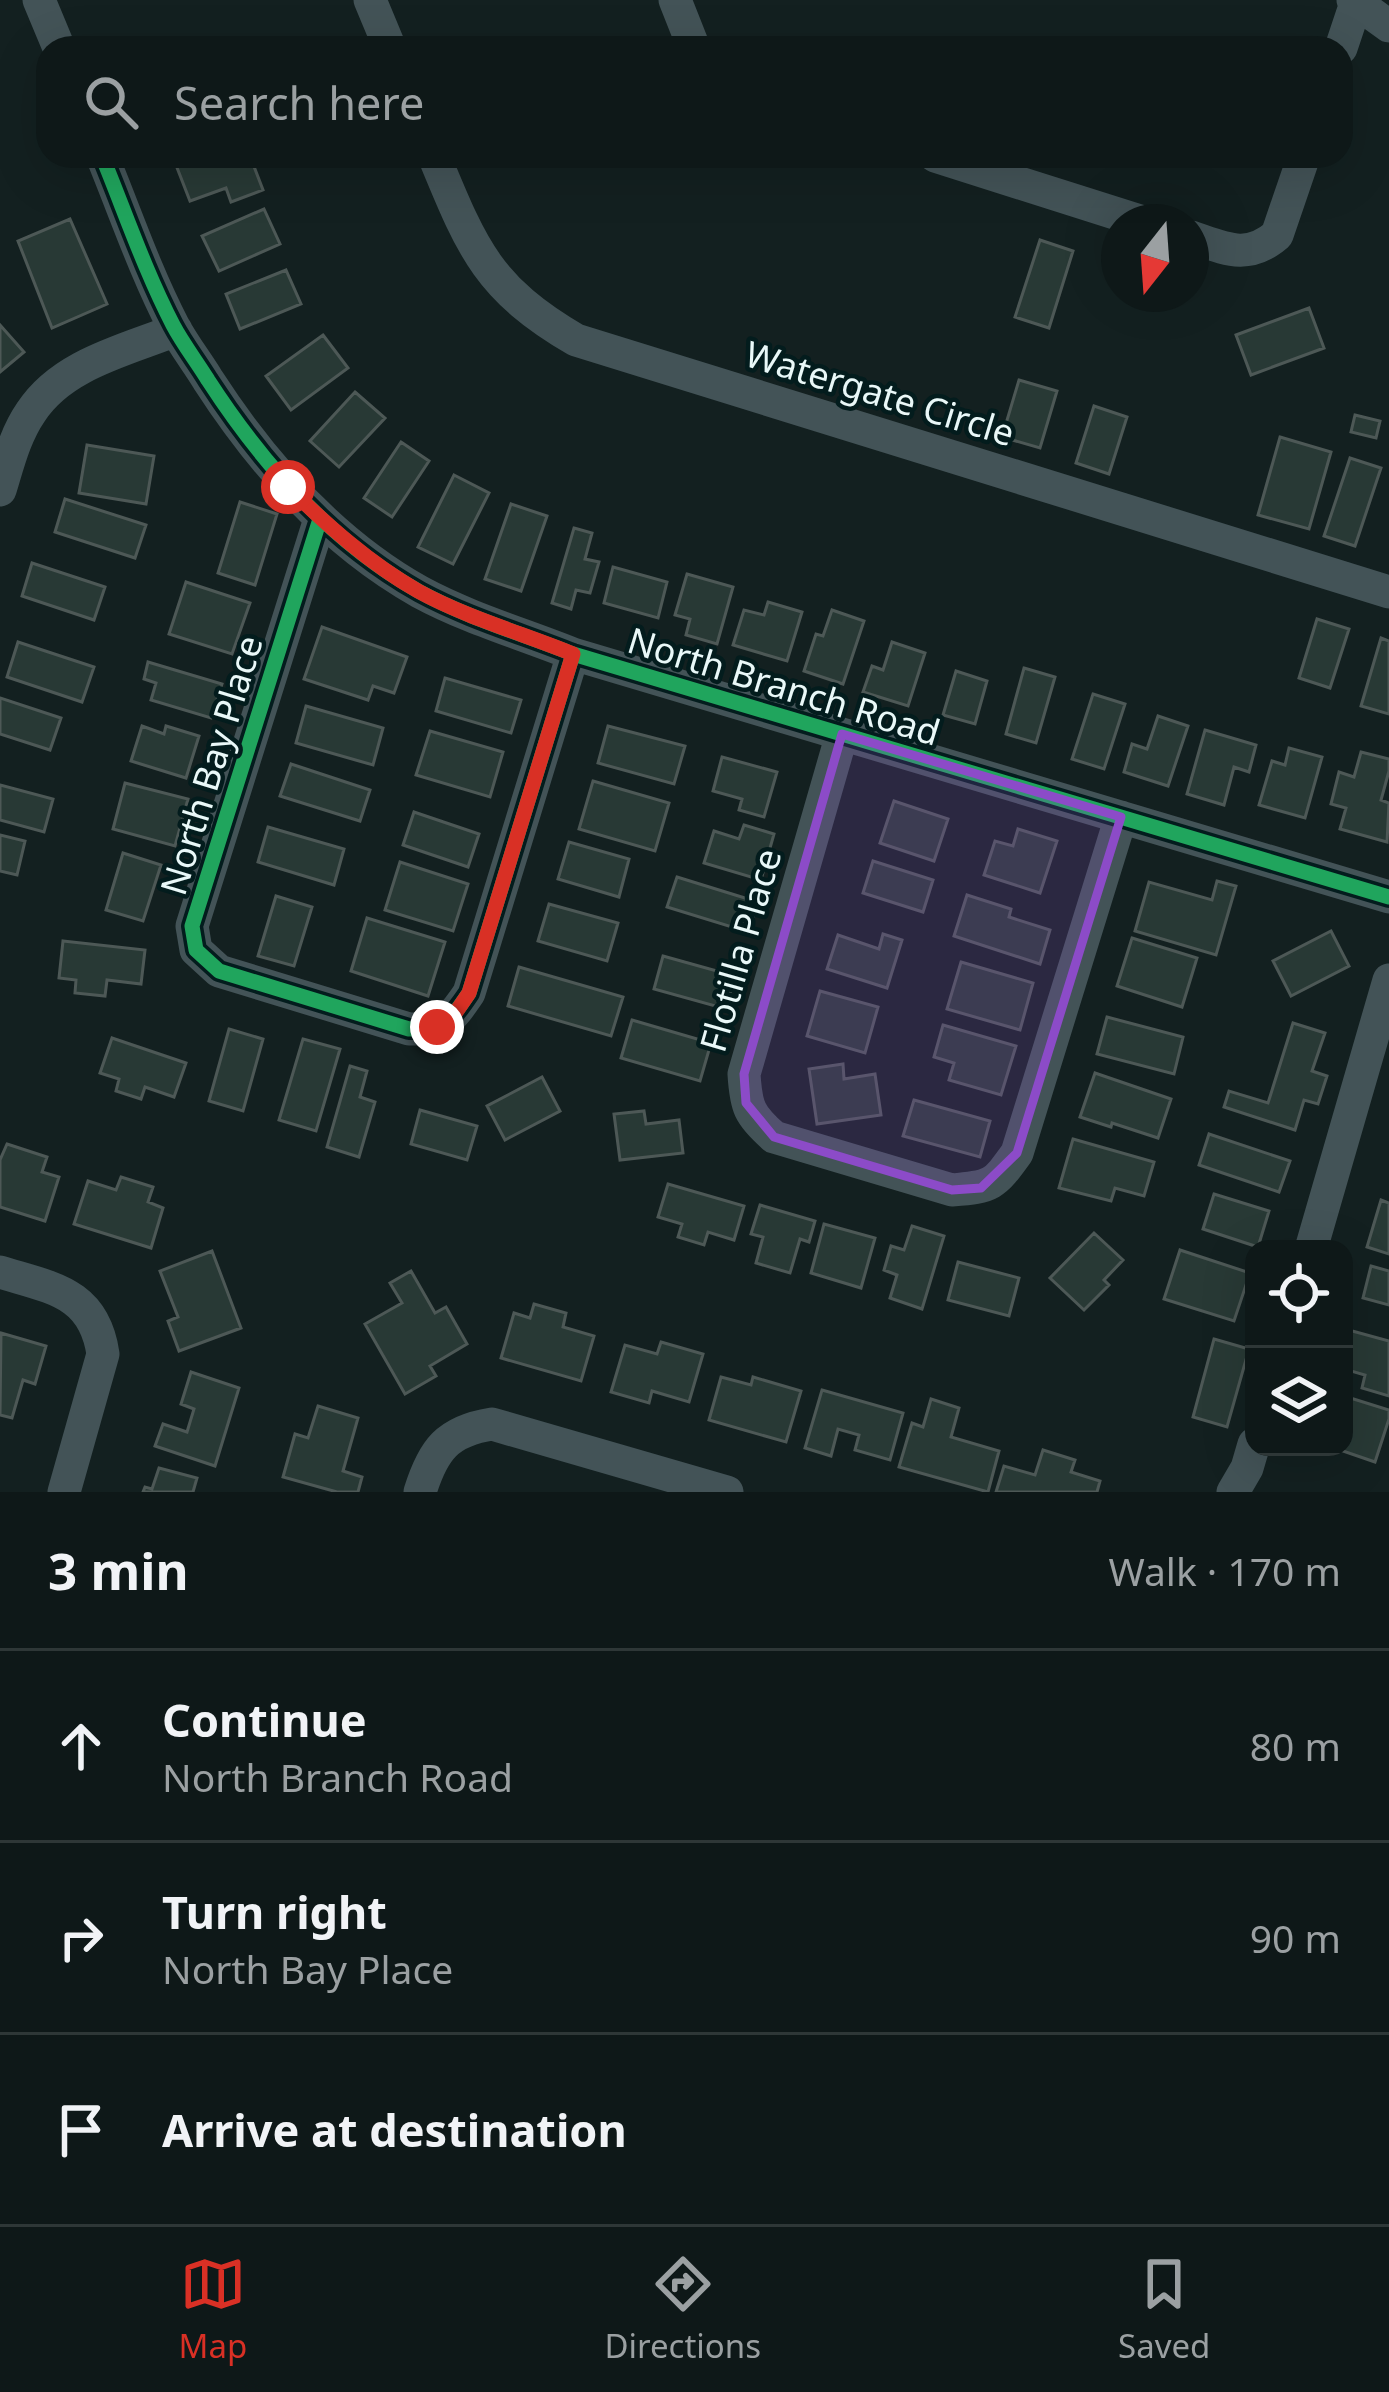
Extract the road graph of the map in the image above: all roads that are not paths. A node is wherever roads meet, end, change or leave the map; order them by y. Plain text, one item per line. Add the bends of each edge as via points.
1 (39, 0) edge
2 (370, 0) edge
3 (675, 0) edge
4 (1355, 1) edge
5 (1389, 26) edge
6 (54, 36) edge
7 (385, 36) edge
8 (689, 36) edge
9 (1345, 36) edge
10 (107, 168) edge
11 (439, 168) edge
12 (973, 168) edge
13 (1300, 168) edge
14 (1101, 209) edge
15 (1209, 243) edge
16 (176, 330) junction
17 (0, 490) edge
18 (320, 519) junction
19 (1389, 592) edge
20 (573, 654) junction
21 (842, 734) junction
22 (1121, 817) junction
23 (1389, 897) edge
24 (1389, 980) edge
25 (1314, 1240) edge
26 (0, 1272) edge
27 (1250, 1456) edge
28 (64, 1492) edge
29 (420, 1492) edge
30 (728, 1492) edge
31 (1233, 1492) edge

1 - 6 street
2 - 7 street
3 - 8 street
4 - 5 street
4 - 9 street
10 - 16 street, North Branch Road
11 - 19 street, Watergate Circle via 496,279 576,340
12 - 14 street
13 - 15 street via 1270,242 1233,250
16 - 17 street via 79,368 42,398
16 - 18 street, North Branch Road via 227,409
18 - 20 street, North Branch Road via 418,590
18 - 20 street, North Bay Place via 192,926 196,950 219,971 409,1029 452,1018 469,993
20 - 21 street, North Branch Road
21 - 22 street, North Branch Road
21 - 22 street, Flotilla Place via 744,1074 746,1103 774,1137 952,1190 999,1178 1017,1153
22 - 23 street, North Branch Road
24 - 25 street
26 - 28 street via 75,1298 100,1332 103,1354
27 - 31 street
29 - 30 street via 451,1438 492,1424

